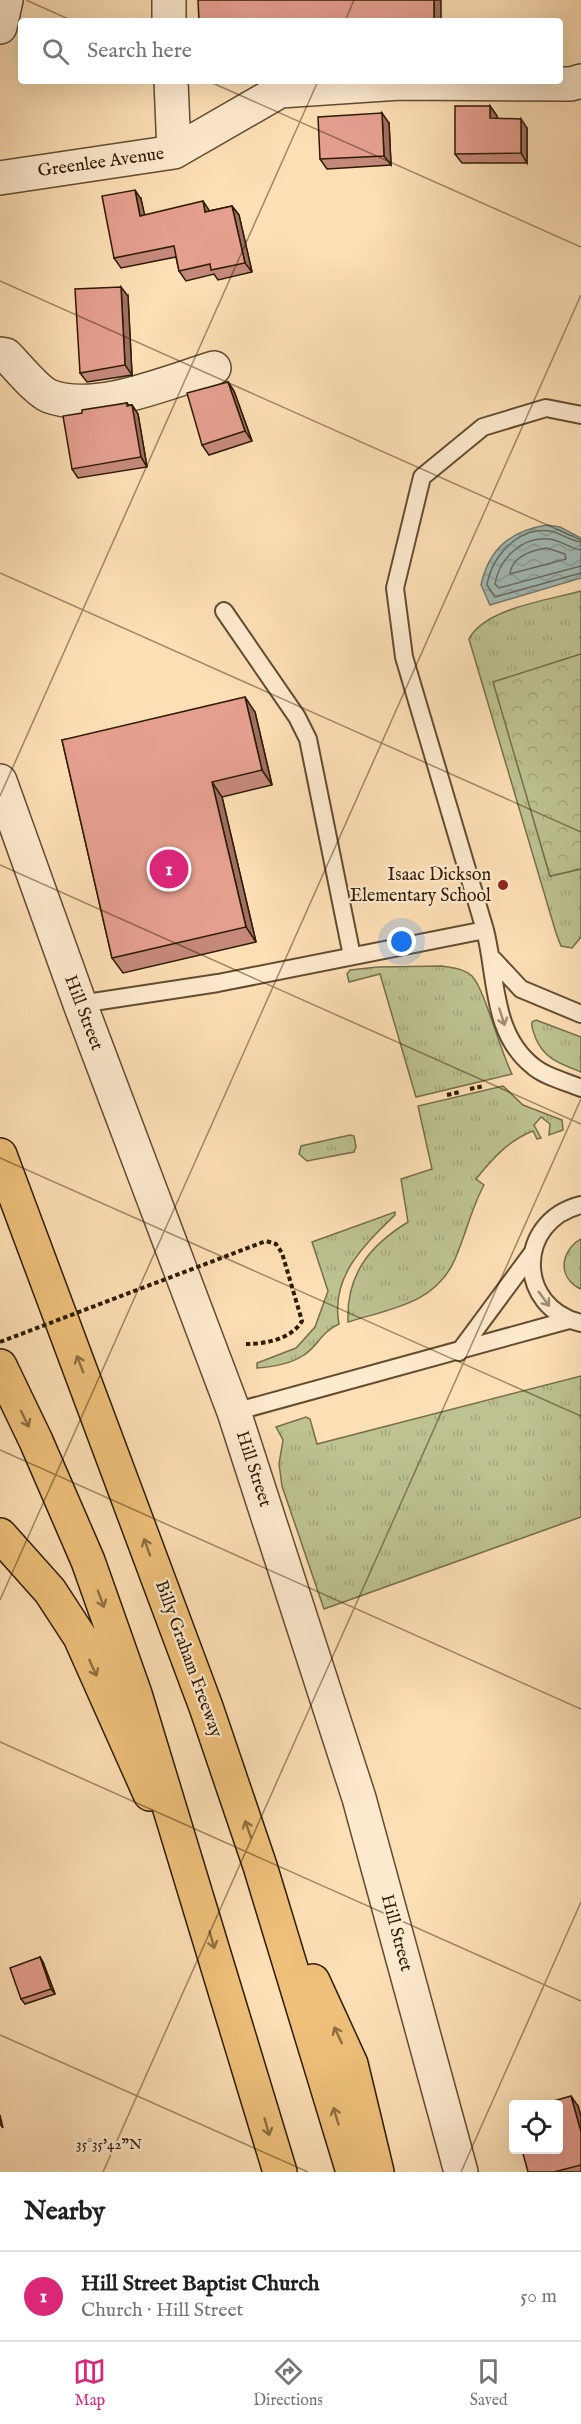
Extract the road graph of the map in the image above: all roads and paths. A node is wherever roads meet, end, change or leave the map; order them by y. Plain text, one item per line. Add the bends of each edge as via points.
1 (6, 0) edge
2 (169, 0) edge
3 (169, 18) edge
4 (0, 27) edge
5 (581, 81) edge
6 (171, 84) edge
7 (385, 84) edge
8 (563, 84) edge
9 (174, 152) junction
10 (0, 178) edge
11 (0, 354) edge
12 (214, 368) dead end
13 (581, 415) edge
14 (224, 611) dead end
15 (0, 781) edge
16 (485, 930) junction
17 (352, 956) junction
18 (493, 959) junction
19 (80, 1004) junction
20 (581, 1014) edge
21 (484, 1086) dead end
22 (581, 1088) edge
23 (470, 1089) dead end
24 (460, 1092) dead end
25 (447, 1095) dead end
26 (0, 1155) edge
27 (581, 1205) edge
28 (532, 1252) junction
29 (575, 1321) edge
30 (0, 1342) edge
31 (243, 1345) dead end
32 (459, 1352) junction
33 (0, 1366) edge
34 (234, 1412) junction
35 (0, 1535) edge
36 (260, 1866) junction
37 (195, 1884) junction
38 (280, 2172) edge
39 (353, 2172) edge
40 (377, 2172) edge
41 (461, 2172) edge

1 - 4 street
2 - 3 street
5 - 8 street, Greenlee Avenue
6 - 9 street
7 - 9 street, Greenlee Avenue via 280,91
9 - 10 street, Greenlee Avenue
11 - 12 street via 6,355 47,396 75,402 116,397
13 - 16 lane via 546,408 483,427 422,477 394,588 404,657
14 - 17 lane via 308,739
15 - 19 street, Hill Street
16 - 17 lane
16 - 18 lane
17 - 19 lane via 218,983
18 - 20 lane via 521,989
18 -> 22 lane via 495,995 508,1037 534,1067
19 - 34 street, Hill Street
21 - 23 path
24 - 25 path
36 -> 26 highway, Billy Graham Freeway via 118,1466
27 - 28 lane via 567,1208 552,1219 540,1233
28 -> 29 lane via 532,1273 538,1293 551,1309
28 - 32 lane
29 - 32 lane
30 - 31 path, bridge via 266,1241 276,1244 282,1253 302,1321 291,1333 275,1340
32 - 34 lane
33 -> 37 highway via 88,1561
34 - 41 street, Hill Street via 359,1798
35 -> 37 highway via 50,1591 80,1637 129,1752
39 -> 36 highway, Billy Graham Freeway
40 -> 36 highway via 351,2064
37 -> 38 highway

